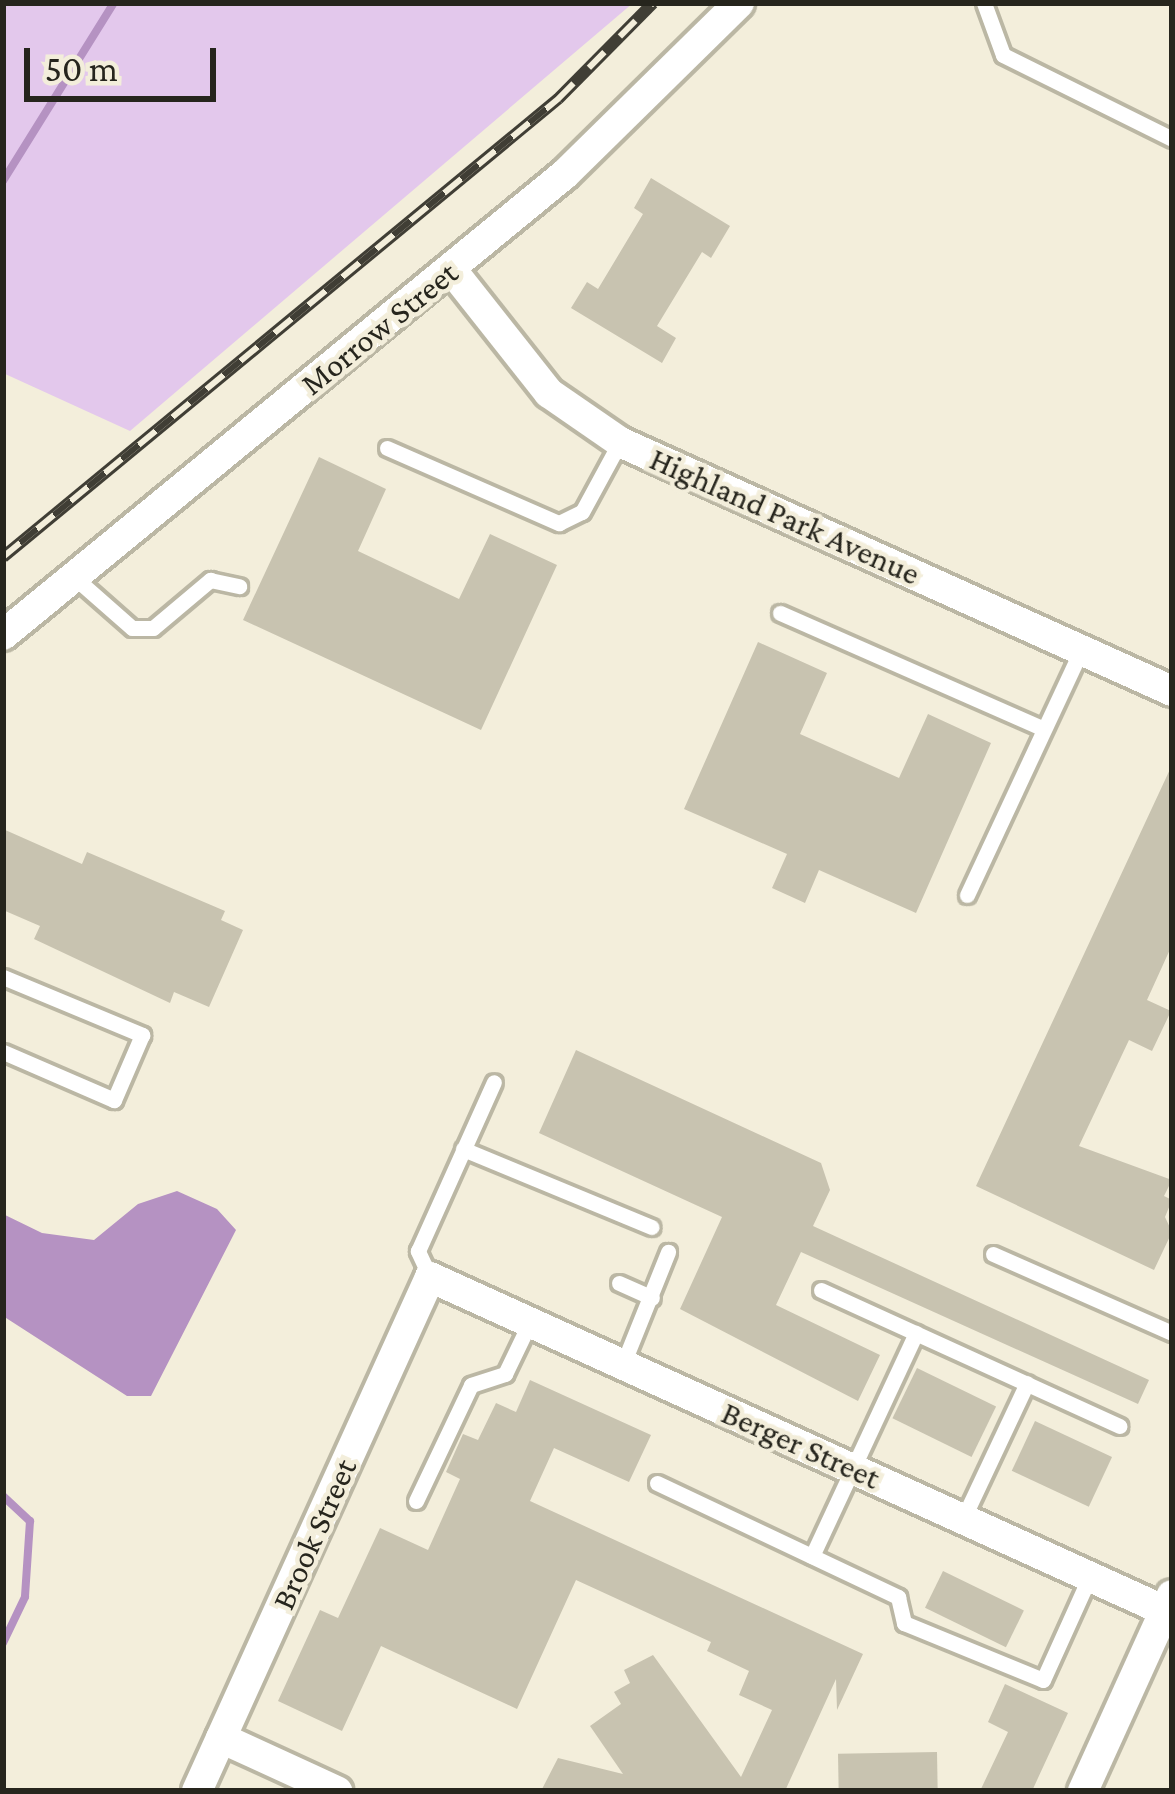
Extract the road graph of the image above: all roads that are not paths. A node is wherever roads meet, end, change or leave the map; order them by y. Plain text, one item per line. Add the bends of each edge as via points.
1 (739, 3) edge
2 (984, 3) edge
3 (1172, 139) edge
4 (451, 269) junction
5 (620, 442) junction
6 (387, 448) dead end
7 (74, 577) junction
8 (238, 586) dead end
9 (780, 613) dead end
10 (3, 635) edge
11 (1081, 650) junction
12 (1172, 691) edge
13 (1044, 729) junction
14 (967, 895) dead end
15 (3, 977) edge
16 (3, 1052) edge
17 (494, 1082) dead end
18 (464, 1149) junction
19 (651, 1227) dead end
20 (668, 1252) dead end
21 (994, 1254) dead end
22 (430, 1277) junction
23 (619, 1282) dead end
24 (821, 1290) dead end
25 (652, 1298) junction
26 (530, 1322) junction
27 (916, 1333) junction
28 (1172, 1333) edge
29 (623, 1364) junction
30 (1027, 1383) junction
31 (1120, 1426) dead end
32 (852, 1468) junction
33 (657, 1483) dead end
34 (416, 1501) dead end
35 (963, 1519) junction
36 (812, 1556) junction
37 (1090, 1576) junction
38 (1170, 1606) edge
39 (221, 1738) junction
40 (197, 1791) edge
41 (338, 1791) edge
42 (1083, 1791) edge

1 - 4 street, Morrow Street via 582,158
2 - 3 lane via 1003,55
4 - 5 street, Highland Park Avenue via 549,393
4 - 7 street, Morrow Street
5 - 6 lane via 582,512 560,524
5 - 11 street, Highland Park Avenue
7 - 8 lane via 132,628 153,628 210,580
7 - 10 street, Morrow Street
9 - 13 lane
11 - 12 street, Highland Park Avenue
11 - 13 lane
13 - 14 lane
15 - 16 lane via 142,1036 114,1100
17 - 18 lane
18 - 19 lane
18 - 22 lane via 418,1251
20 - 25 lane
21 - 28 lane
22 - 26 street, Berger Street
22 - 39 street, Brook Street
23 - 25 lane
24 - 27 lane
25 - 29 lane
26 - 29 street, Berger Street
26 - 34 lane via 505,1374 471,1385
27 - 30 lane
27 - 32 lane
29 - 32 street, Berger Street
30 - 31 lane
30 - 35 lane
32 - 35 street, Berger Street
32 - 36 lane
33 - 36 lane
35 - 37 street, Berger Street
36 - 37 lane via 898,1597 904,1623 1042,1680
37 - 38 street, Berger Street
38 - 42 street
39 - 40 street, Brook Street
39 - 41 street

